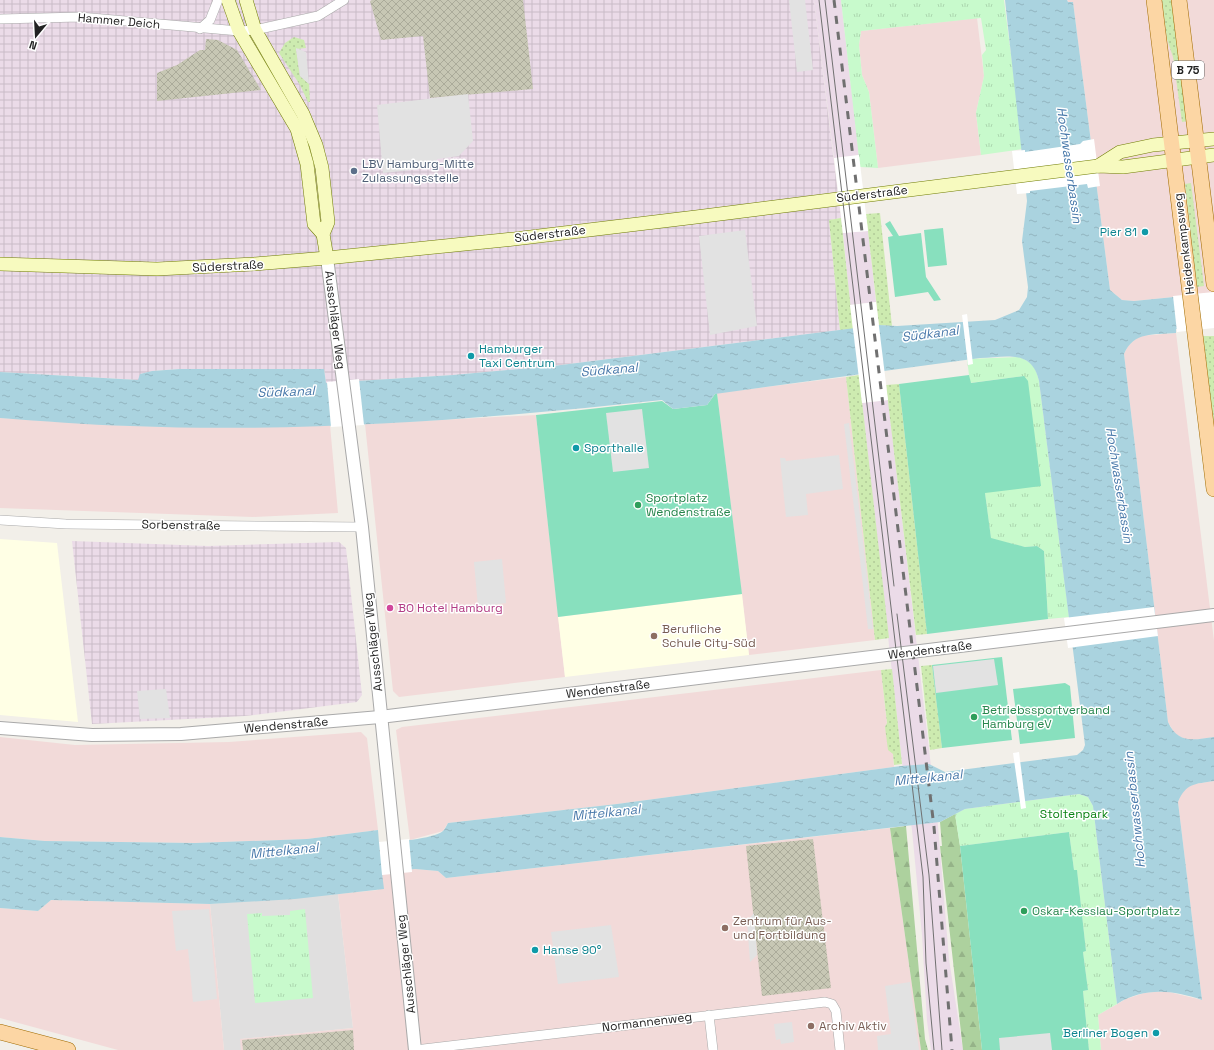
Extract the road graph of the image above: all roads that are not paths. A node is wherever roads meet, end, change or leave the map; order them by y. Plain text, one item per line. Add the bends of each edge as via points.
1 (218, 0) edge
2 (228, 0) edge
3 (246, 0) edge
4 (344, 0) edge
5 (1154, 0) edge
6 (1179, 0) edge
7 (0, 18) edge
8 (200, 29) junction
9 (255, 30) junction
10 (238, 31) junction
11 (1214, 138) edge
12 (1196, 140) junction
13 (1172, 143) junction
14 (1214, 155) edge
15 (1198, 157) junction
16 (1174, 160) junction
17 (1098, 166) junction
18 (323, 234) junction
19 (327, 258) junction
20 (0, 264) edge
21 (1214, 284) edge
22 (1214, 489) edge
23 (0, 520) edge
24 (362, 527) junction
25 (1214, 615) edge
26 (380, 717) junction
27 (0, 728) edge
28 (709, 1015) junction
29 (0, 1032) edge
30 (68, 1050) edge
31 (416, 1050) edge
32 (713, 1050) edge
33 (840, 1050) edge

1 - 8 street via 210,20
2 - 10 main road, Ausschläger Weg
3 - 9 main road, Ausschläger Weg
4 - 9 street, Hammer Deich via 318,16
5 - 13 main road, Heidenkampsweg / B 75
6 - 12 main road, Heidenkampsweg / B 75
7 - 8 street, Hammer Deich via 80,17
8 - 10 street, Hammer Deich
9 - 10 street, Hammer Deich
9 - 18 main road, Ausschläger Weg via 303,114 316,145 322,168 328,222
10 - 18 main road, Ausschläger Weg via 297,129 307,164 314,224
11 - 12 main road, Süderstraße
12 - 13 main road, Süderstraße
12 - 15 main road, Heidenkampsweg / B 75
13 - 16 main road, Heidenkampsweg / B 75
13 - 17 main road, Süderstraße via 1120,152
14 - 15 main road, Süderstraße
15 - 16 main road, Süderstraße
15 - 21 main road, Heidenkampsweg / B 75
16 - 17 main road, Süderstraße via 1124,168
16 - 22 main road, Heidenkampsweg / B 75
17 - 19 main road, Süderstraße via 520,238
18 - 19 main road, Ausschläger Weg
19 - 20 main road, Süderstraße via 157,269
19 - 24 street, Ausschläger Weg
23 - 24 street, Sorbenstraße via 66,524
24 - 26 street, Ausschläger Weg
25 - 26 street, Wendenstraße
26 - 27 street, Wendenstraße via 181,734 92,735
26 - 31 street, Ausschläger Weg
28 - 31 street, Normannenweg
28 - 32 street
28 - 33 street, Normannenweg via 825,1002 832,1004 836,1011
29 - 30 main road

